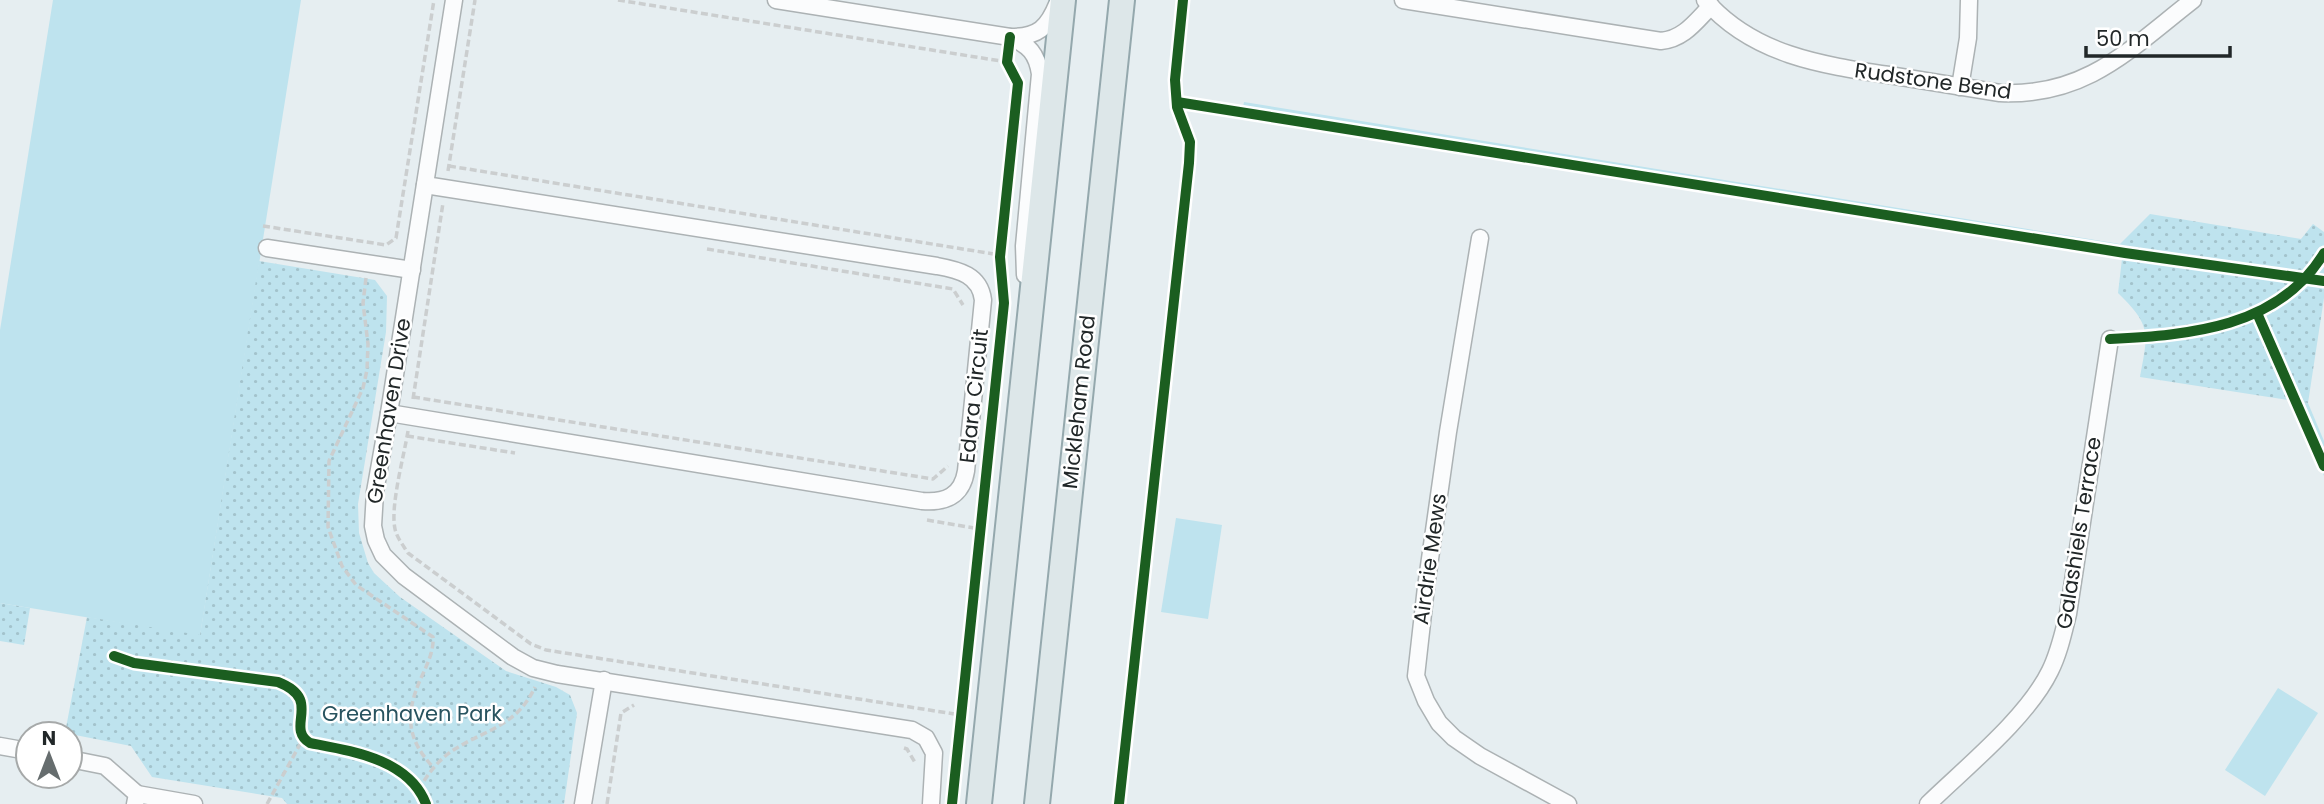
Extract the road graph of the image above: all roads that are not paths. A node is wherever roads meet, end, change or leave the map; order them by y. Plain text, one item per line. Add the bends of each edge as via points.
1 (454, 0) edge
2 (776, 0) edge
3 (1061, 0) edge
4 (1122, 0) edge
5 (1403, 0) edge
6 (1969, 0) edge
7 (2193, 0) edge
8 (1708, 3) edge
9 (1010, 37) junction
10 (1960, 87) junction
11 (425, 185) junction
12 (1480, 238) dead end
13 (267, 248) dead end
14 (412, 270) junction
15 (1029, 330) junction
16 (2109, 339) dead end
17 (389, 413) junction
18 (604, 680) junction
19 (84, 762) edge
20 (136, 799) edge
21 (194, 804) edge
22 (583, 804) edge
23 (931, 804) edge
24 (979, 804) edge
25 (1037, 804) edge
26 (1568, 804) edge
27 (1928, 804) edge

1 - 11 street, Greenhaven Drive
2 - 9 street
3 - 9 street via 1039,31
3 - 15 main road
4 - 25 main road, Mickleham Road
5 - 8 street via 1661,41 1684,34
6 - 10 street
7 - 10 street, Rudstone Bend via 2106,66 2077,82 2019,94
8 - 10 street, Rudstone Bend via 1741,31 1784,54
9 - 15 street via 1032,50 1040,74 1024,246
11 - 14 street, Greenhaven Drive
11 - 17 street, Edara Circuit via 930,265 968,275 981,289 983,300 966,471 964,482 952,496 944,501 922,501
12 - 26 street, Airdrie Mews via 1416,676 1439,723 1454,738
13 - 14 street
14 - 17 street, Greenhaven Drive
15 - 24 main road
16 - 27 street, Galashiels Terrace via 2059,650 2027,708
17 - 18 street, Greenhaven Drive via 372,515 383,555 404,576 513,657 540,670
18 - 22 street
18 - 23 street, Greenhaven Drive via 903,728 922,735 934,752
19 - 20 street via 105,766
20 - 21 street

